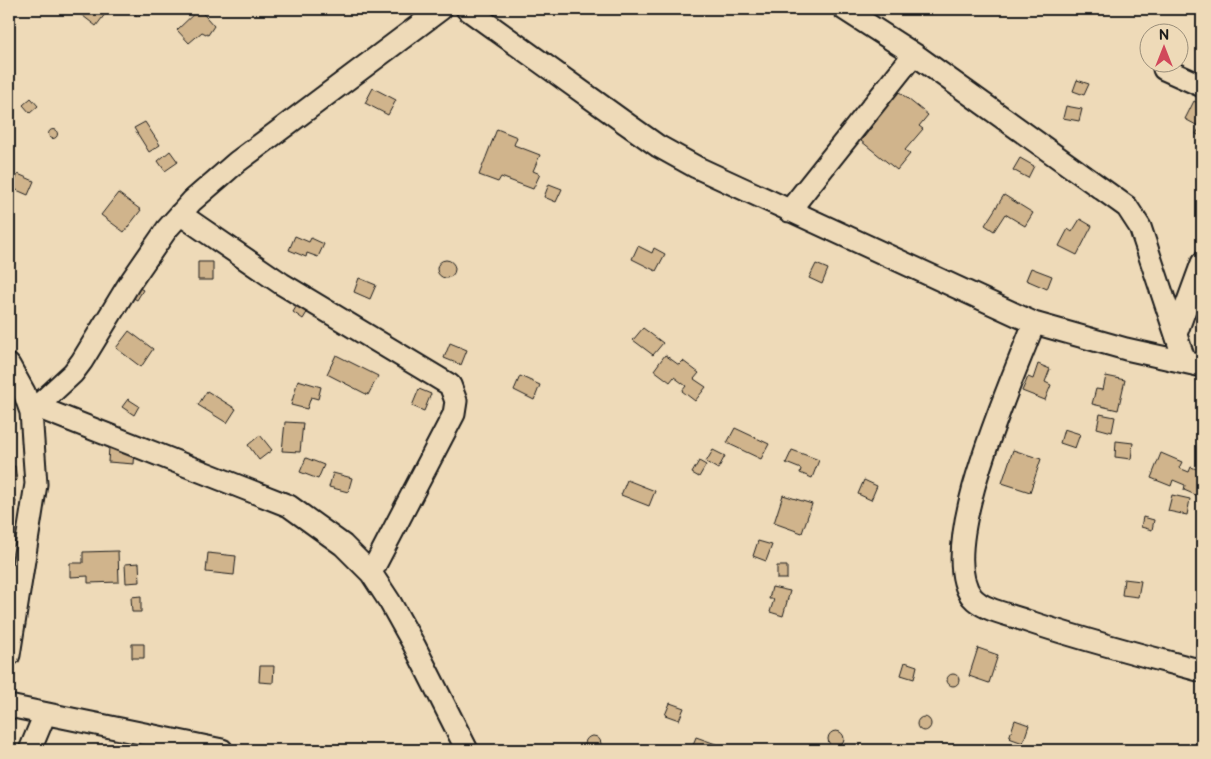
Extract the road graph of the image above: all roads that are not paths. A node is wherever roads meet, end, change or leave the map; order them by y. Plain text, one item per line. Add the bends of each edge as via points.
1 (441, 9) edge
2 (468, 9) edge
3 (844, 9) edge
4 (914, 54) junction
5 (1172, 72) edge
6 (1202, 86) edge
7 (789, 211) junction
8 (180, 214) junction
9 (1202, 263) edge
10 (1034, 323) junction
11 (1176, 334) junction
12 (1194, 364) edge
13 (12, 375) edge
14 (34, 409) junction
15 (371, 573) junction
16 (9, 655) edge
17 (1202, 671) edge
18 (9, 706) edge
19 (46, 714) junction
20 (30, 750) edge
21 (222, 750) edge
22 (467, 750) edge

1 - 8 street via 237,162
2 - 7 street via 658,146
3 - 4 street
4 - 7 street
4 - 11 street via 1127,206 1140,228
5 - 6 street
7 - 10 street
8 - 14 street via 129,284 82,361
8 - 15 street via 282,284 450,385 456,401 454,414
9 - 11 street
10 - 12 street
10 - 17 street via 971,491 960,557 962,576 972,597 991,609 1076,638
11 - 12 street
13 - 14 street
14 - 15 street via 289,506 343,545
14 - 16 street via 36,484
15 - 22 street via 414,645
18 - 19 street
19 - 20 street
19 - 21 street

